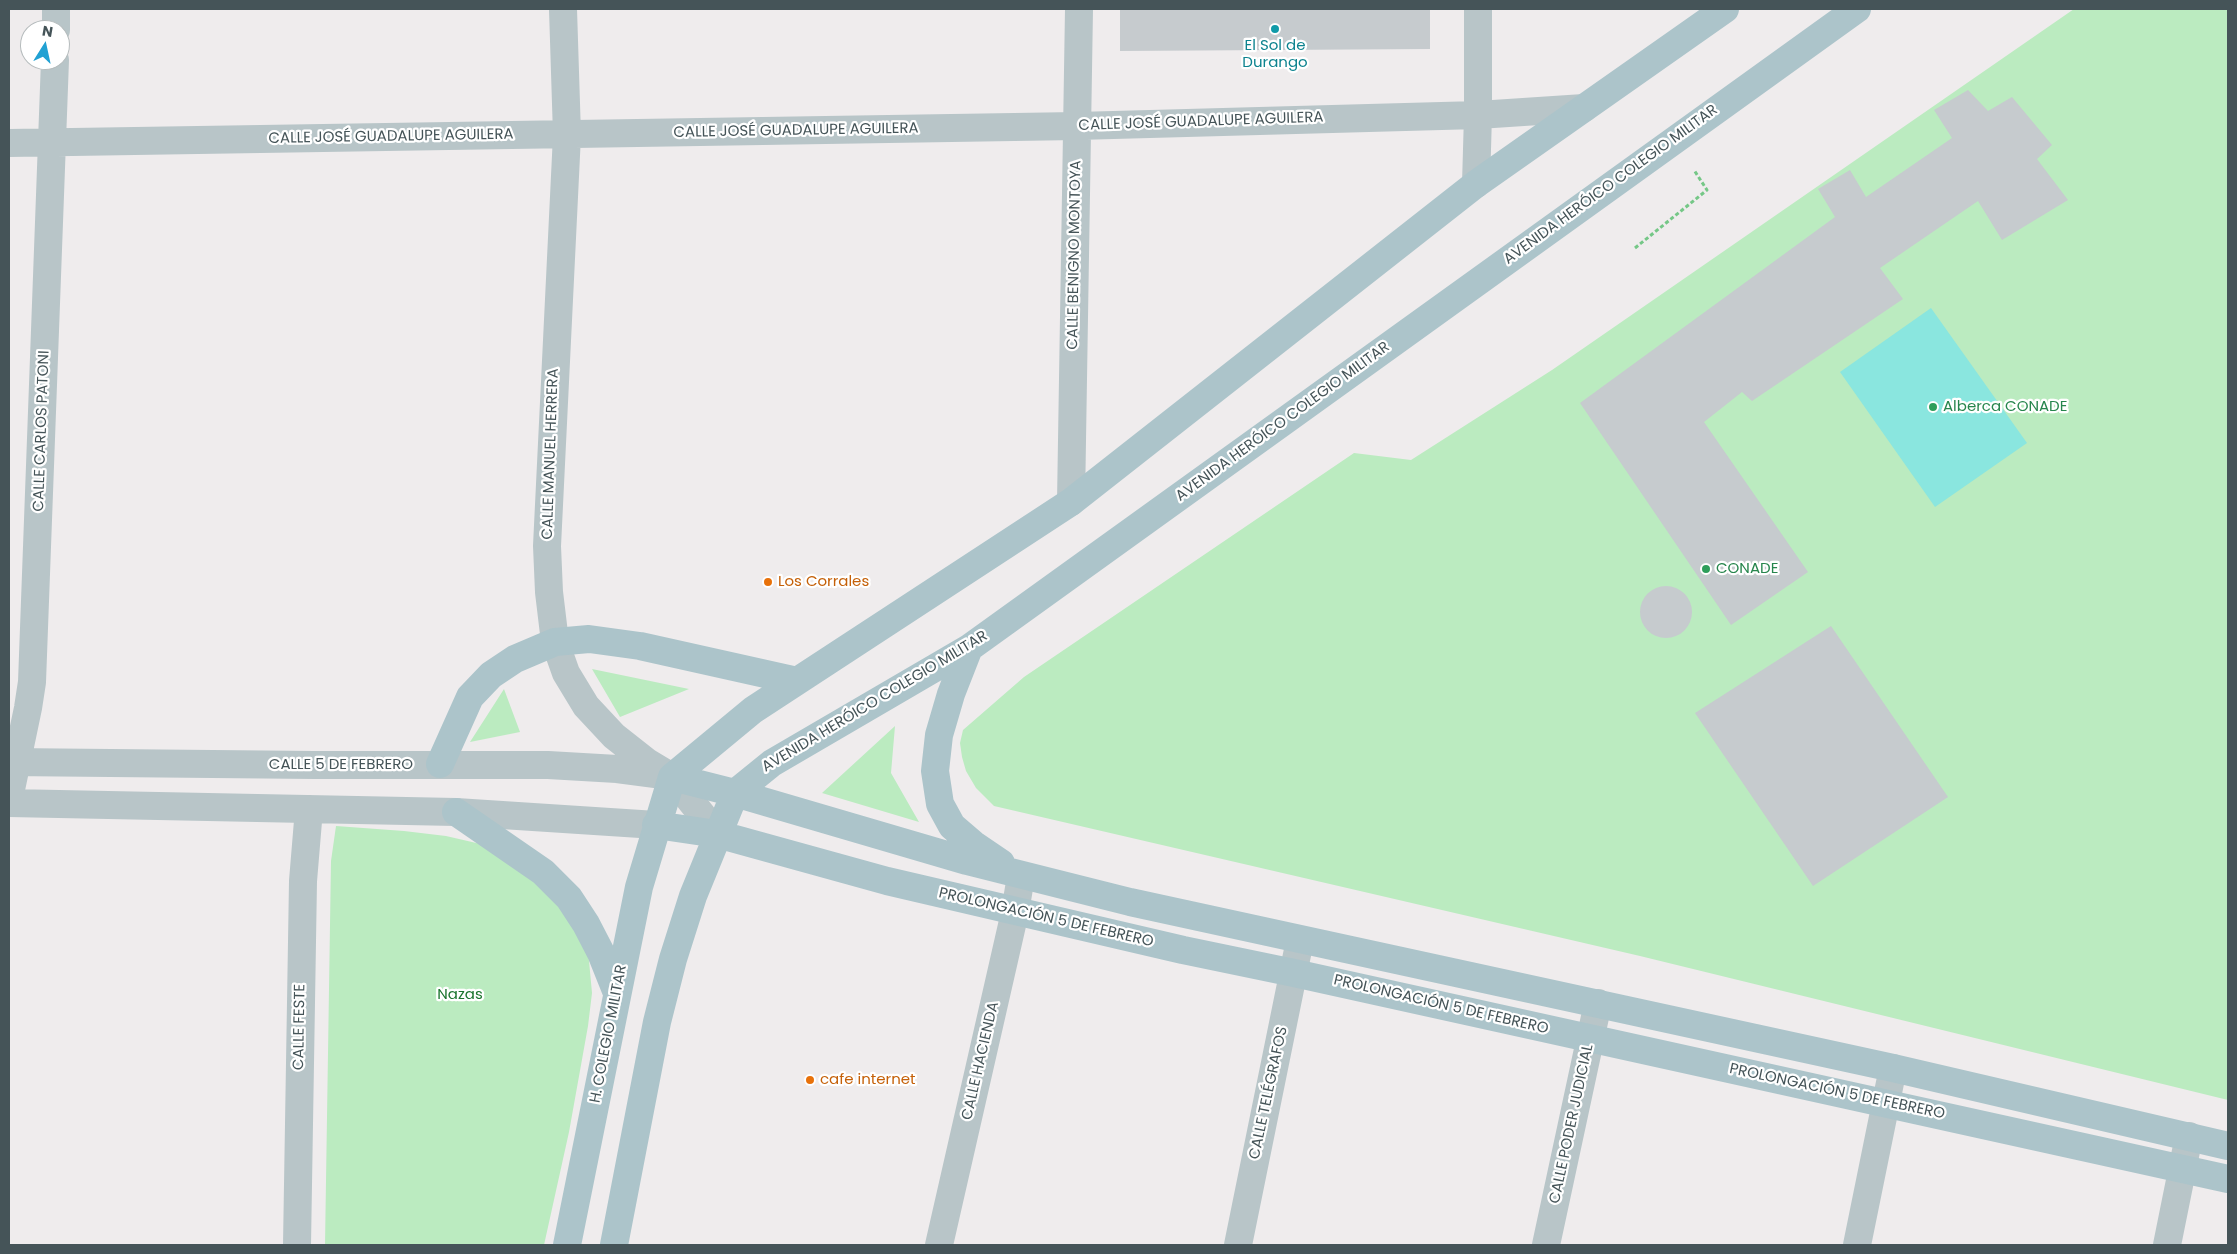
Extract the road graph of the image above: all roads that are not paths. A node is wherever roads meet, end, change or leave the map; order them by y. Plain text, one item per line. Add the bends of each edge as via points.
1 (563, 9) edge
2 (1079, 9) edge
3 (1478, 9) edge
4 (1725, 9) edge
5 (1857, 9) edge
6 (56, 70) edge
7 (1584, 108) junction
8 (1478, 115) junction
9 (1077, 126) junction
10 (566, 135) junction
11 (53, 142) junction
12 (9, 143) edge
13 (1476, 184) junction
14 (1072, 502) junction
15 (555, 642) junction
16 (969, 648) junction
17 (797, 681) junction
18 (13, 762) edge
19 (440, 764) junction
20 (672, 777) junction
21 (735, 793) junction
22 (9, 801) edge
23 (309, 809) junction
24 (456, 812) junction
25 (656, 825) junction
26 (717, 834) junction
27 (1020, 876) junction
28 (1015, 912) junction
29 (1300, 940) junction
30 (1294, 973) junction
31 (617, 993) junction
32 (1598, 1003) junction
33 (1590, 1039) junction
34 (1893, 1068) junction
35 (1886, 1103) junction
36 (2189, 1136) junction
37 (2228, 1146) edge
38 (2183, 1168) junction
39 (2228, 1179) edge
40 (297, 1245) edge
41 (566, 1245) edge
42 (614, 1245) edge
43 (939, 1245) edge
44 (1238, 1245) edge
45 (1546, 1245) edge
46 (1857, 1245) edge
47 (2167, 1245) edge

1 - 10 street, CALLE MANUEL HERRERA
2 - 9 street, CALLE BENIGNO MONTOYA
3 - 8 street
4 - 7 main road
5 - 16 main road, AVENIDA HERÓICO COLEGIO MILITAR
6 - 11 street, CALLE CARLOS PATONI
7 - 8 street, CALLE JOSÉ GUADALUPE AGUILERA
7 - 13 main road
8 - 9 street, CALLE JOSÉ GUADALUPE AGUILERA
8 - 13 street
9 - 10 street, CALLE JOSÉ GUADALUPE AGUILERA
9 - 14 street, CALLE BENIGNO MONTOYA
10 - 11 street, CALLE JOSÉ GUADALUPE AGUILERA
10 - 15 street, CALLE MANUEL HERRERA via 547,546
11 - 12 street, CALLE JOSÉ GUADALUPE AGUILERA
11 - 18 street, CALLE CARLOS PATONI via 32,682
13 - 14 main road
14 - 17 main road
15 - 17 main road via 589,639 640,646
15 - 19 main road via 515,659 491,675 470,697
15 - 20 street, CALLE MANUEL HERRERA via 566,673 586,706 614,736
16 - 21 main road, AVENIDA HERÓICO COLEGIO MILITAR via 772,763
16 - 27 main road via 939,734 935,771 940,804 952,826
17 - 20 main road via 753,710
18 - 19 street, CALLE 5 DE FEBRERO
18 - 22 street, CALLE CARLOS PATONI
19 - 20 street, CALLE 5 DE FEBRERO via 548,764
20 - 21 main road
20 - 25 main road
20 - 26 street, CALLE MANUEL HERRERA
21 - 26 main road, AVENIDA HERÓICO COLEGIO MILITAR
21 - 27 main road
22 - 23 street
23 - 24 street
23 - 40 street, CALLE FESTE via 303,881
24 - 25 street
24 - 31 main road via 543,872 568,898 590,931
25 - 26 main road, PROLONGACIÓN 5 DE FEBRERO
25 - 31 main road, H. COLEGIO MILITAR via 639,886
26 - 28 main road, PROLONGACIÓN 5 DE FEBRERO
26 - 42 main road via 693,896 662,1004
27 - 28 street, CALLE HACIENDA
27 - 29 main road
28 - 30 main road, PROLONGACIÓN 5 DE FEBRERO
28 - 43 street, CALLE HACIENDA
29 - 30 street, CALLE TELÉGRAFOS
29 - 32 main road
30 - 33 main road, PROLONGACIÓN 5 DE FEBRERO
30 - 44 street, CALLE TELÉGRAFOS
31 - 41 main road, H. COLEGIO MILITAR
32 - 33 street, CALLE PODER JUDICIAL
32 - 34 main road
33 - 35 main road, PROLONGACIÓN 5 DE FEBRERO
33 - 45 street, CALLE PODER JUDICIAL
34 - 35 street
34 - 36 main road
35 - 38 main road, PROLONGACIÓN 5 DE FEBRERO
35 - 46 street
36 - 37 main road
36 - 38 street
38 - 39 main road, PROLONGACIÓN 5 DE FEBRERO
38 - 47 street

